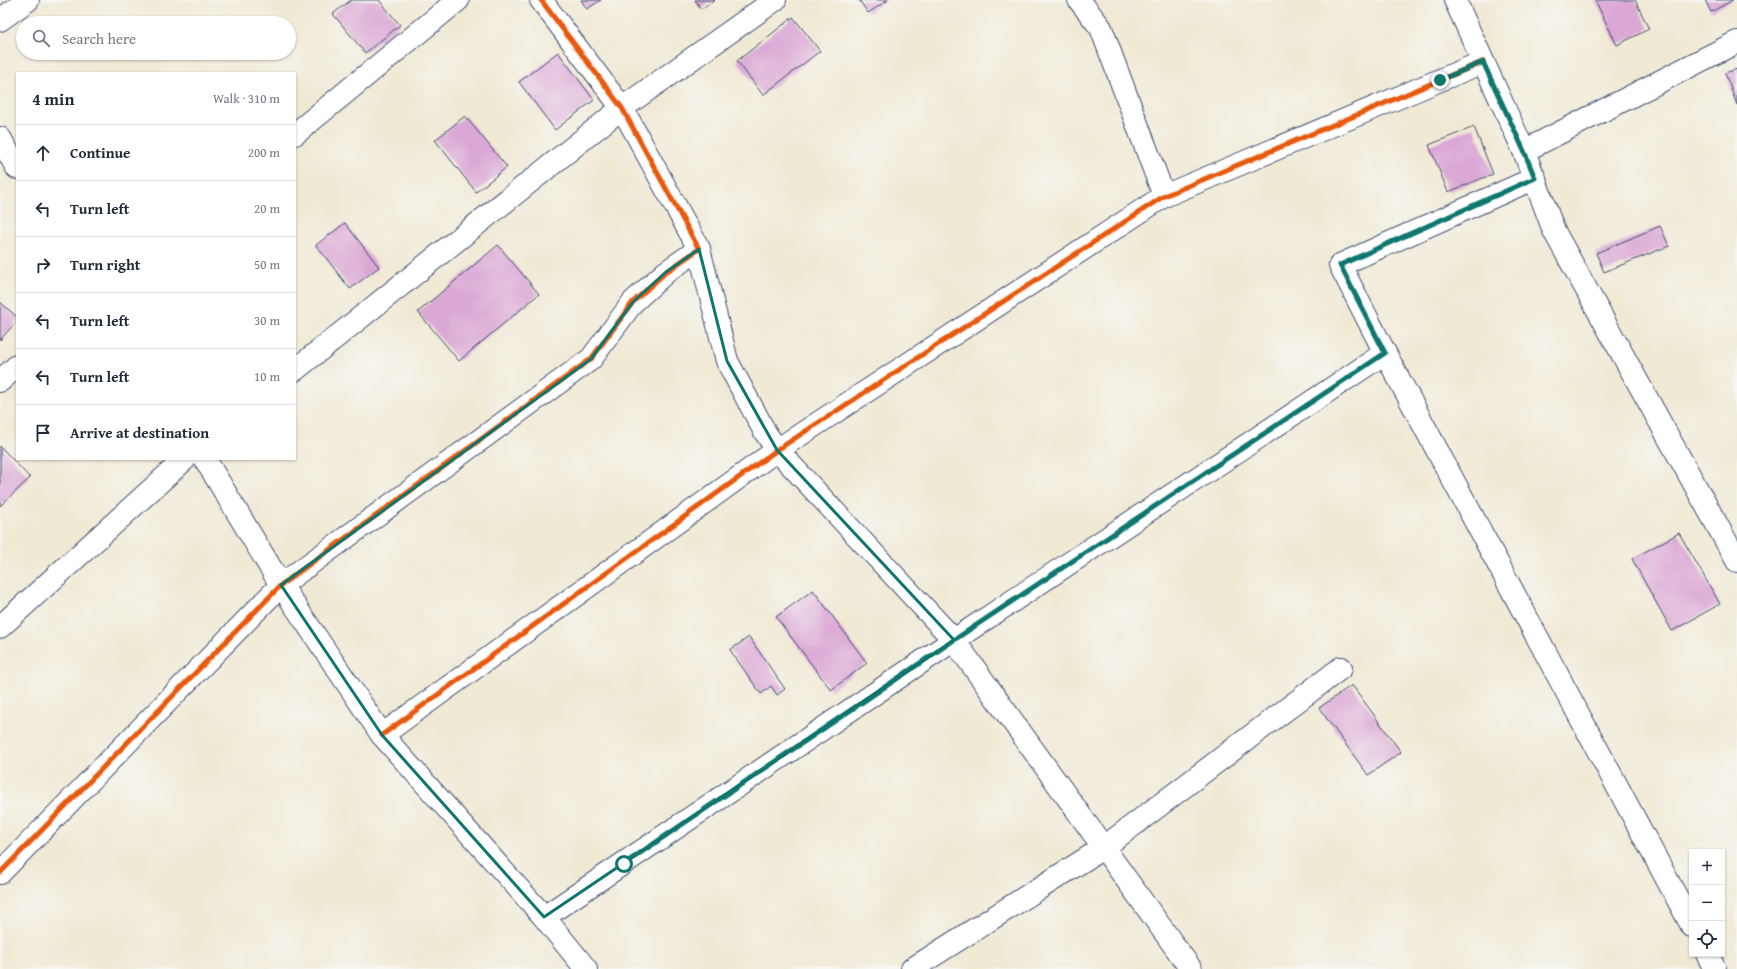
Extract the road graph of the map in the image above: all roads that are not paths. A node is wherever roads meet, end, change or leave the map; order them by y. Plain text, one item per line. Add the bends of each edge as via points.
1 (28, 0) edge
2 (458, 0) edge
3 (541, 0) edge
4 (775, 0) edge
5 (1079, 0) edge
6 (1455, 0) edge
7 (0, 20) edge
8 (1737, 42) edge
9 (1483, 62) junction
10 (622, 108) junction
11 (296, 133) edge
12 (1524, 151) junction
13 (1535, 178) junction
14 (1164, 196) junction
15 (699, 249) junction
16 (1385, 353) junction
17 (16, 367) edge
18 (296, 369) edge
19 (0, 381) edge
20 (777, 450) junction
21 (184, 460) edge
22 (206, 460) edge
23 (1737, 561) edge
24 (281, 585) junction
25 (0, 627) edge
26 (954, 640) junction
27 (1341, 668) dead end
28 (382, 735) junction
29 (1103, 848) junction
30 (0, 873) edge
31 (544, 917) junction
32 (1689, 921) edge
33 (1709, 957) edge
34 (586, 969) edge
35 (912, 969) edge
36 (1191, 969) edge
37 (1715, 969) edge

1 - 7 street
2 - 11 street
3 - 10 street
4 - 10 street
5 - 14 street via 1101,28
6 - 9 street
8 - 12 street
9 - 12 street
9 - 14 street
10 - 15 street
10 - 18 street
12 - 13 street
13 - 16 street via 1340,265
13 - 23 street via 1554,231
14 - 20 street
15 - 20 street via 727,361
15 - 24 street via 666,272 633,302 591,359
16 - 26 street
16 - 32 street
17 - 19 street
20 - 26 street
20 - 28 street
21 - 25 street
22 - 24 street
24 - 28 street
24 - 30 street
26 - 29 street
26 - 31 street
27 - 29 street
28 - 31 street
29 - 35 street
29 - 36 street
31 - 34 street
33 - 37 street

